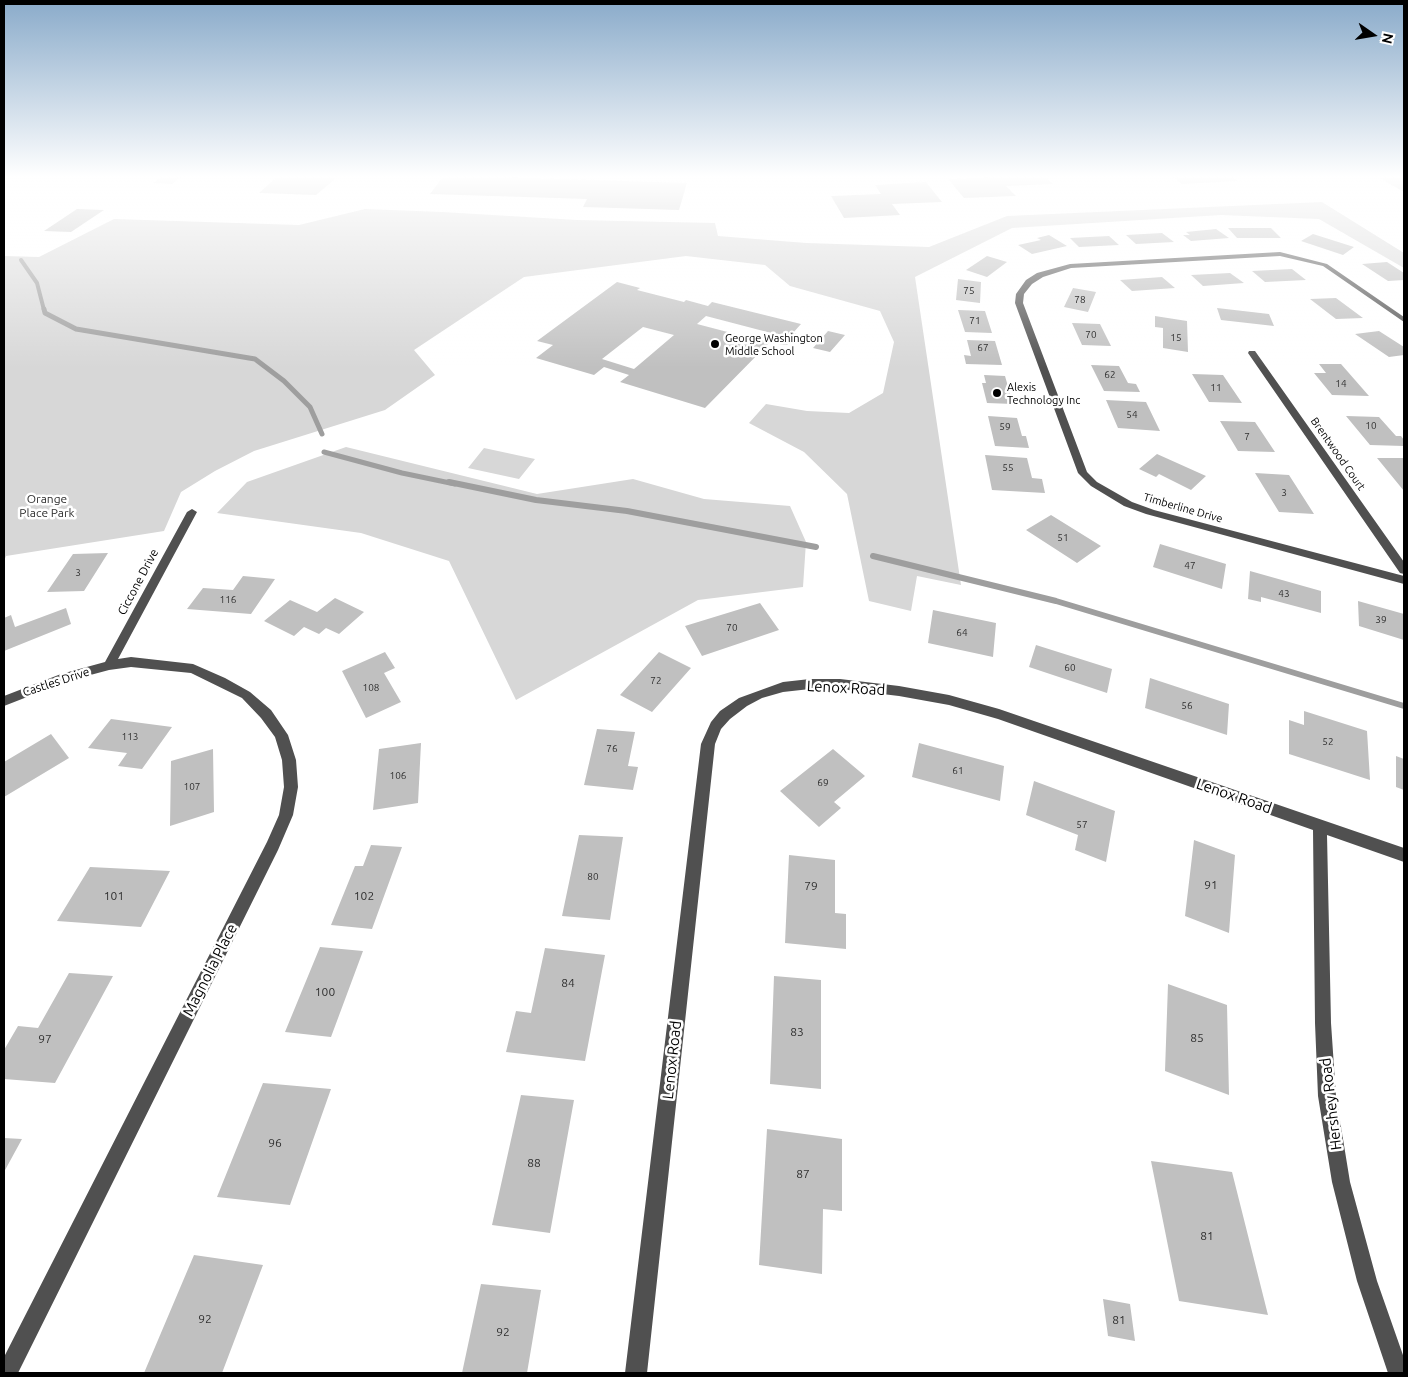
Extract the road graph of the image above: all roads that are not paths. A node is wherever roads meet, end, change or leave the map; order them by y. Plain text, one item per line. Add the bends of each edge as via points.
1 (1404, 320) edge
2 (1252, 353) dead end
3 (192, 512) dead end
4 (1404, 570) edge
5 (1404, 580) edge
6 (109, 665) junction
7 (4, 701) edge
8 (1320, 826) junction
9 (1404, 855) edge
10 (7, 1373) edge
11 (636, 1373) edge
12 (1398, 1373) edge

1 - 5 street, Timberline Drive via 1325,265 1294,256 1268,254 1070,266 1040,275 1029,282 1020,294 1020,303 1079,463 1094,484 1128,504 1150,512
2 - 4 street, Brentwood Court
3 - 6 street, Ciccone Drive
6 - 7 street, Castles Drive via 65,677
6 - 10 street, Magnolia Place via 131,662 183,666 221,680 246,696 266,714 281,735 290,760 292,787 286,815 273,845
8 - 9 street, Lenox Road
8 - 11 street, Lenox Road via 999,714 907,692 840,684 783,687 758,695 725,715 708,744
8 - 12 street, Hershey Road via 1326,1096 1341,1182 1367,1281

